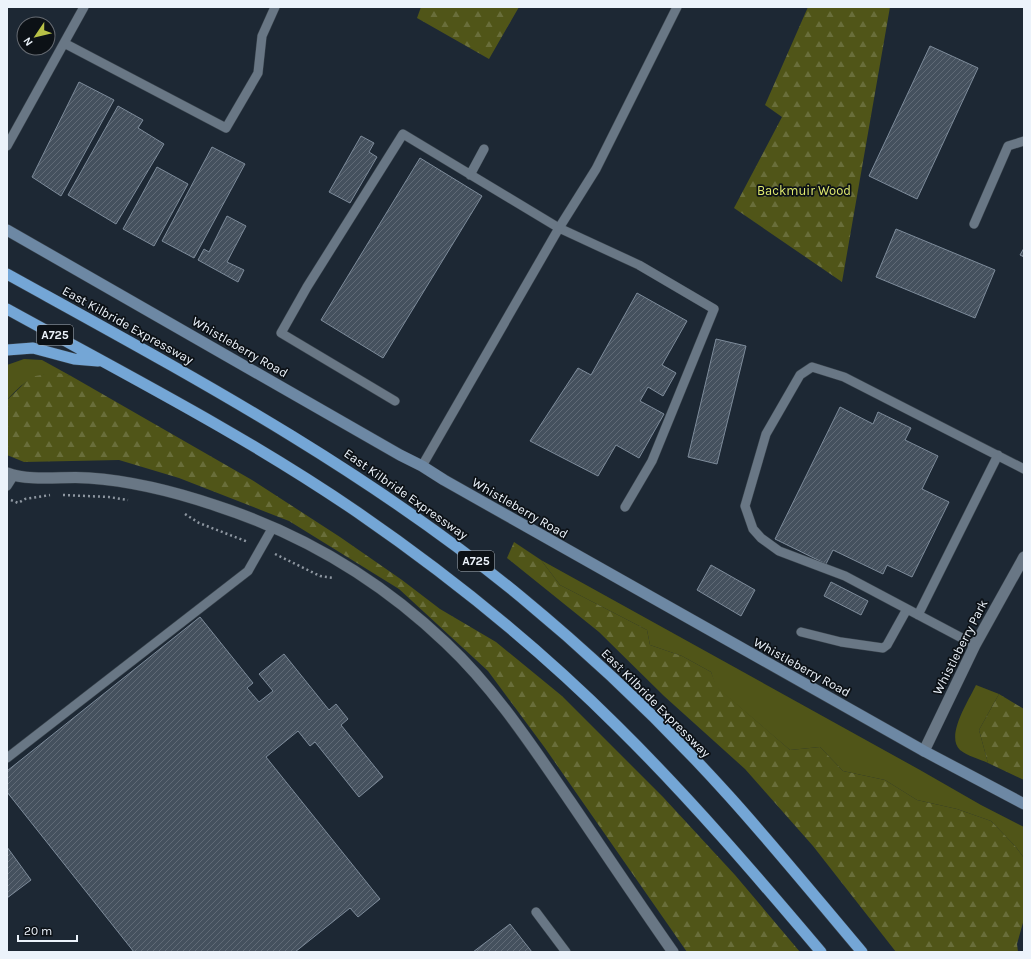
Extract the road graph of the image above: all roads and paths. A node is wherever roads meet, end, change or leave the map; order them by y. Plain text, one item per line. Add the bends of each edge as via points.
1 (84, 7) edge
2 (275, 7) edge
3 (677, 7) edge
4 (64, 43) junction
5 (1024, 141) edge
6 (7, 146) edge
7 (484, 149) dead end
8 (470, 175) junction
9 (974, 224) dead end
10 (559, 228) junction
11 (7, 230) edge
12 (7, 274) edge
13 (7, 309) edge
14 (7, 350) edge
15 (103, 362) junction
16 (395, 401) dead end
17 (998, 455) junction
18 (422, 466) junction
19 (1024, 469) edge
20 (10, 474) edge
21 (7, 486) edge
22 (7, 498) edge
23 (131, 501) dead end
24 (625, 507) dead end
25 (180, 512) dead end
26 (273, 527) junction
27 (263, 548) junction
28 (1024, 557) edge
29 (338, 580) dead end
30 (907, 609) junction
31 (918, 615) junction
32 (801, 632) dead end
33 (975, 645) junction
34 (924, 751) junction
35 (7, 758) edge
36 (1024, 804) edge
37 (536, 912) dead end
38 (566, 952) edge
39 (673, 952) edge
40 (821, 952) edge
41 (862, 952) edge

1 - 4 lane
2 - 4 lane via 262,36 258,73 226,128
3 - 10 lane via 596,169
4 - 6 lane
5 - 9 lane via 1008,146
7 - 8 lane
8 - 10 lane
8 - 16 lane via 403,134 281,333
10 - 18 lane
10 - 24 lane via 639,265 714,309 652,461
11 - 18 main road, Whistleberry Road
12 - 41 highway, East Kilbride Expressway / A725 via 253,411 327,456 415,516 522,598 645,709 765,836
13 - 15 highway, A725
14 - 15 highway via 33,348 74,359
15 - 40 highway, A725 via 271,457 357,512 489,613 573,684 666,776
17 - 19 lane
17 - 30 lane via 844,377 812,367 800,375 766,434 745,506 753,529 779,551 845,576
17 - 31 lane
18 - 34 main road, Whistleberry Road via 668,608
20 - 21 lane
20 - 26 street via 90,478 142,486 218,506
22 - 23 path via 18,503 34,497 71,495
25 - 27 path via 199,523
26 - 27 lane
26 - 39 street via 340,562 370,581 424,624 468,665 525,736
27 - 29 path via 320,576
27 - 35 lane via 248,571
28 - 33 street, Whistleberry Park
30 - 31 lane
30 - 32 lane via 883,648 841,642
31 - 33 lane
33 - 34 street, Whistleberry Park
34 - 36 main road, Whistleberry Road
37 - 38 lane

